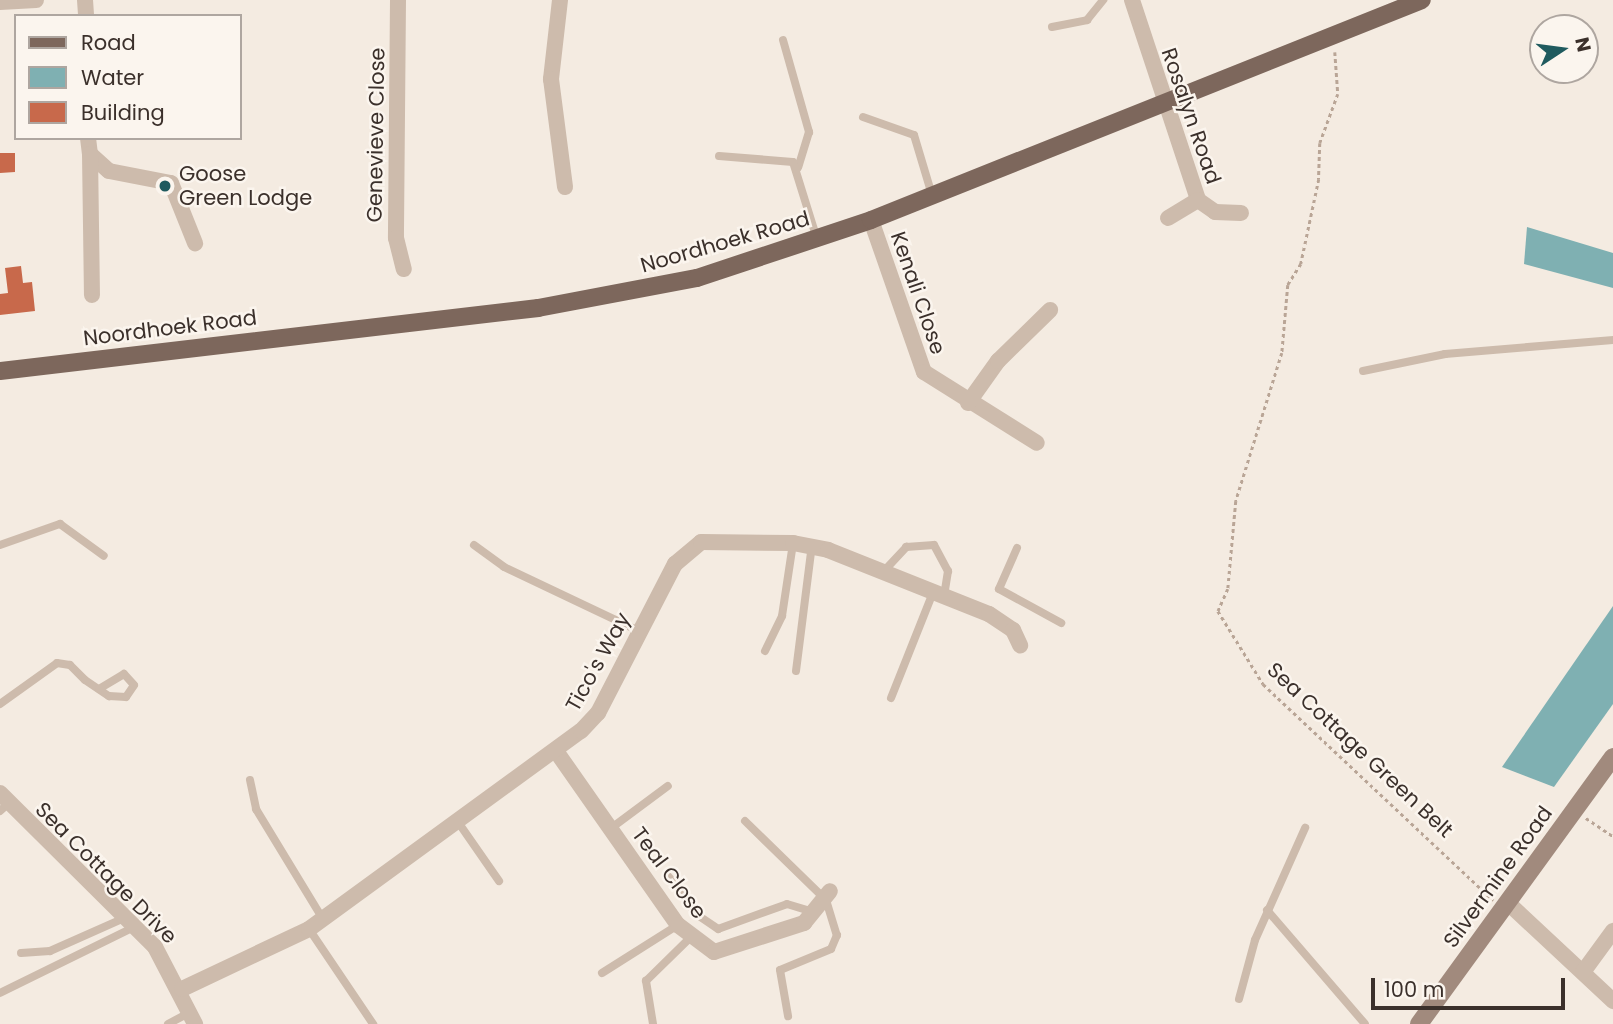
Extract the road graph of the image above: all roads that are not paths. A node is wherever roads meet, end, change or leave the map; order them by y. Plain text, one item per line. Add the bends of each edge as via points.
1 (36, 0) edge
2 (398, 0) edge
3 (560, 0) edge
4 (1103, 0) edge
5 (1132, 0) edge
6 (1422, 0) edge
7 (0, 2) edge
8 (1052, 27) dead end
9 (783, 40) dead end
10 (1162, 104) junction
11 (863, 117) dead end
12 (89, 146) edge
13 (719, 156) dead end
14 (798, 167) junction
15 (565, 187) dead end
16 (932, 195) junction
17 (1198, 200) junction
18 (1241, 213) dead end
19 (1168, 218) dead end
20 (871, 220) junction
21 (817, 239) junction
22 (195, 243) dead end
23 (404, 270) dead end
24 (92, 295) dead end
25 (1050, 310) dead end
26 (1613, 340) edge
27 (0, 371) edge
28 (1363, 371) dead end
29 (968, 403) junction
30 (1037, 443) dead end
31 (793, 543) junction
32 (0, 545) edge
33 (474, 545) dead end
34 (812, 545) junction
35 (1017, 548) dead end
36 (104, 556) dead end
37 (884, 571) junction
38 (939, 592) junction
39 (1009, 599) junction
40 (998, 619) junction
41 (1061, 624) dead end
42 (639, 631) junction
43 (1020, 645) dead end
44 (765, 651) dead end
45 (796, 671) dead end
46 (99, 689) dead end
47 (891, 698) dead end
48 (0, 704) edge
49 (556, 751) junction
50 (1613, 757) edge
51 (250, 780) dead end
52 (668, 786) dead end
53 (2, 799) edge
54 (745, 821) dead end
55 (457, 822) junction
56 (1305, 828) dead end
57 (610, 829) junction
58 (669, 877) dead end
59 (499, 881) dead end
60 (828, 895) junction
61 (1506, 906) junction
62 (1267, 910) junction
63 (816, 914) junction
64 (324, 919) junction
65 (129, 923) junction
66 (678, 925) junction
67 (309, 929) junction
68 (1613, 931) edge
69 (691, 937) junction
70 (20, 953) dead end
71 (1583, 972) junction
72 (602, 973) dead end
73 (182, 989) junction
74 (0, 993) edge
75 (1239, 999) dead end
76 (1613, 1001) edge
77 (788, 1016) dead end
78 (193, 1018) edge
79 (168, 1024) edge
80 (373, 1024) edge
81 (653, 1024) edge
82 (1366, 1024) edge
83 (1419, 1024) edge

1 - 7 street
2 - 23 street, Genevieve Close via 396,238
3 - 15 street via 551,79
4 - 8 lane via 1087,20
5 - 10 street, Rosalyn Road
6 - 10 main road, Noordhoek Road
9 - 14 lane via 809,132
10 - 16 main road, Noordhoek Road
10 - 17 street, Rosalyn Road
11 - 16 lane via 902,125 914,135
12 - 22 street via 117,175 171,183
12 - 24 street
13 - 14 lane via 786,159
14 - 21 lane
16 - 20 main road, Noordhoek Road
17 - 18 street, Rosalyn Road via 1223,214
17 - 19 street
20 - 21 main road, Noordhoek Road
20 - 29 street, Kenali Close via 918,364 929,379
21 - 27 main road, Noordhoek Road via 697,278 600,299
25 - 29 street via 998,361
26 - 28 lane via 1445,354
29 - 30 street, Kenali Close
31 - 34 street, Tico's Way
31 - 42 street, Tico's Way via 710,540 692,547 675,564
31 - 44 lane via 782,616
32 - 36 lane via 60,524
33 - 42 lane via 504,567
34 - 37 street, Tico's Way
34 - 45 lane
35 - 39 lane via 998,582
37 - 38 street, Tico's Way
37 - 38 lane via 906,547 934,545 948,571
38 - 40 street, Tico's Way
38 - 47 lane
39 - 40 lane
39 - 41 lane
40 - 43 street, Tico's Way
42 - 49 street, Tico's Way via 598,713
46 - 48 lane via 57,663
49 - 55 street, Tico's Way
49 - 57 street, Teal Close
50 - 61 street, Silvermine Road
51 - 64 lane via 256,809
52 - 57 lane
53 - 65 street, Sea Cottage Drive
54 - 60 lane
55 - 59 lane
55 - 64 street, Tico's Way
56 - 62 lane
57 - 66 street, Teal Close
58 - 63 lane via 696,914 718,929 786,904 807,905
60 - 63 street
60 - 77 lane via 836,945 780,971
61 - 71 street
61 - 83 street, Silvermine Road
62 - 75 lane
62 - 82 lane
63 - 69 street, Teal Close via 725,953
64 - 67 street, Tico's Way
65 - 70 lane via 50,951
65 - 73 street, Sea Cottage Drive
65 - 74 lane
66 - 69 street, Teal Close
66 - 72 lane
67 - 73 street, Tico's Way
67 - 80 lane
68 - 71 street
69 - 81 lane via 646,981
71 - 76 street
73 - 78 street, Sea Cottage Drive
78 - 79 lane

